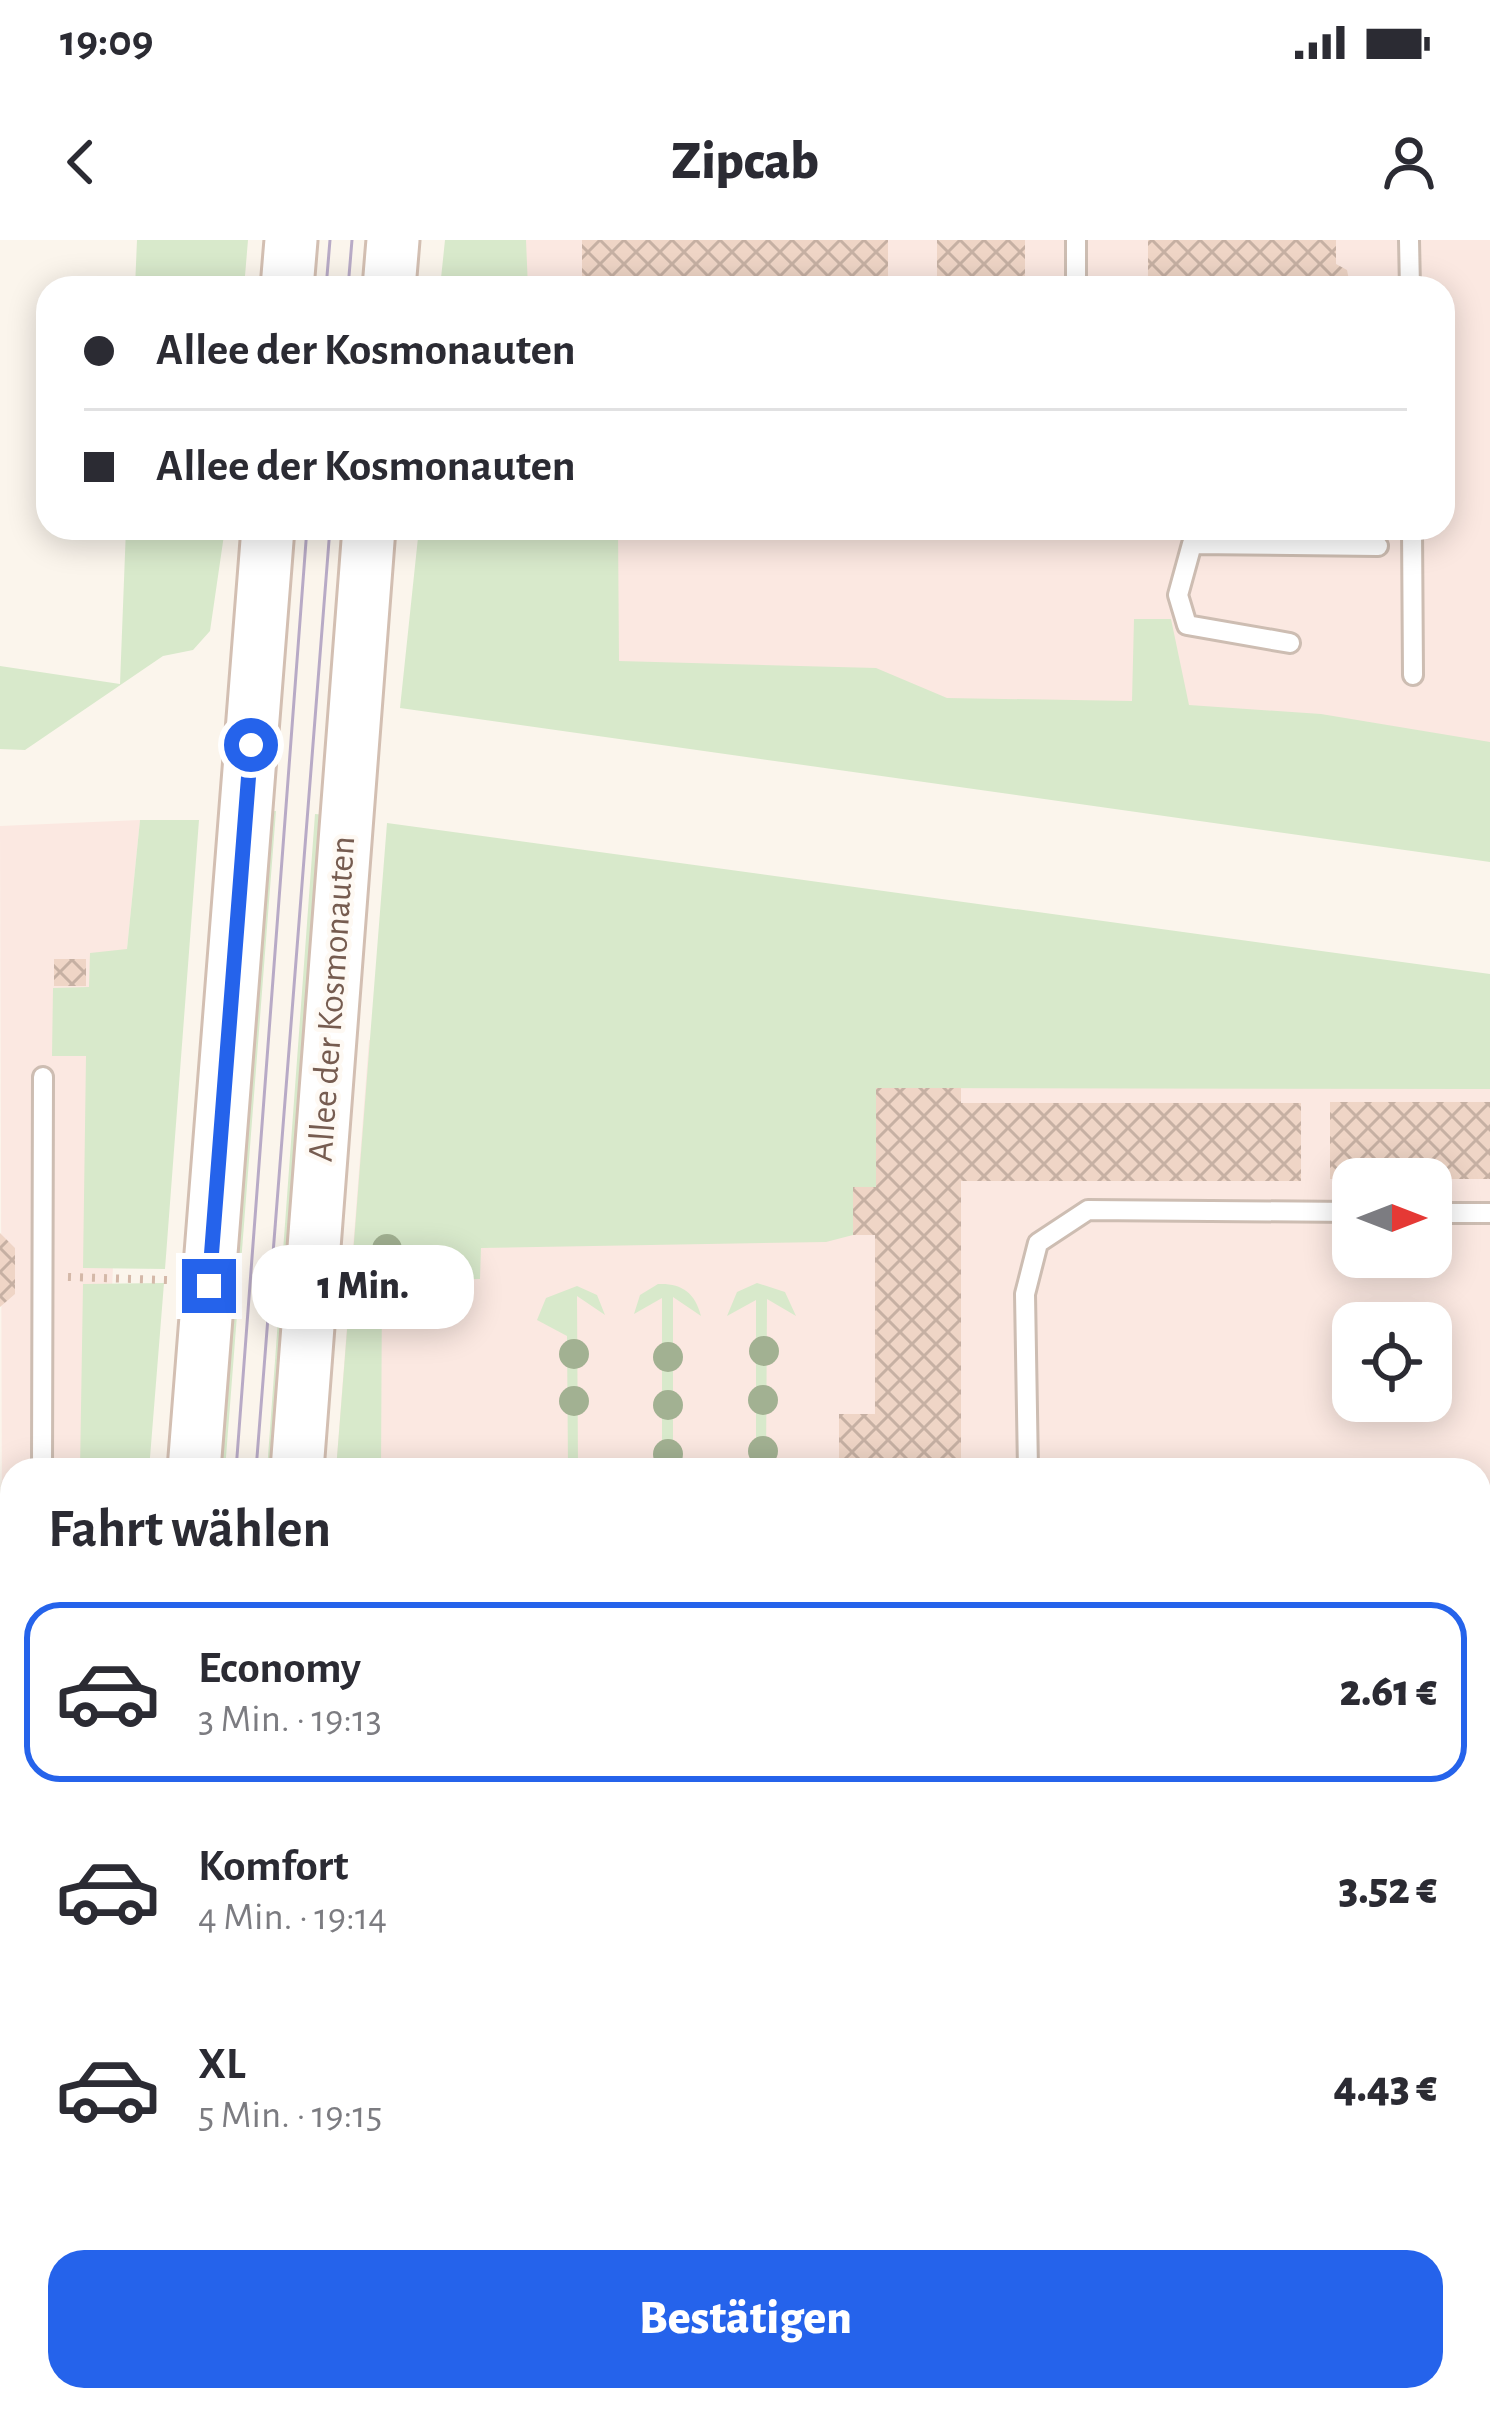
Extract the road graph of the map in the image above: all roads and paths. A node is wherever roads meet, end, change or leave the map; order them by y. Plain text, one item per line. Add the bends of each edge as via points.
1 (291, 240) edge
2 (393, 240) edge
3 (1076, 240) edge
4 (1409, 240) edge
5 (288, 276) edge
6 (390, 276) edge
7 (1076, 276) edge
8 (1410, 276) edge
9 (267, 540) edge
10 (368, 540) edge
11 (1195, 540) edge
12 (1269, 540) edge
13 (1412, 540) edge
14 (1378, 546) dead end
15 (1290, 644) dead end
16 (1413, 675) dead end
17 (43, 1077) dead end
18 (1332, 1212) edge
19 (1452, 1213) edge
20 (1490, 1213) edge
21 (102, 1276) dead end
22 (174, 1280) dead end
23 (42, 1458) edge
24 (195, 1458) edge
25 (298, 1458) edge
26 (1028, 1458) edge

1 - 5 main road
2 - 6 main road
3 - 7 lane
4 - 8 lane
9 - 24 main road
10 - 25 main road, Allee der Kosmonauten
11 - 15 lane via 1178,595 1187,625
12 - 14 lane
13 - 16 lane
17 - 23 lane
18 - 26 lane via 1088,1210 1038,1243 1025,1294
19 - 20 lane
21 - 22 path

